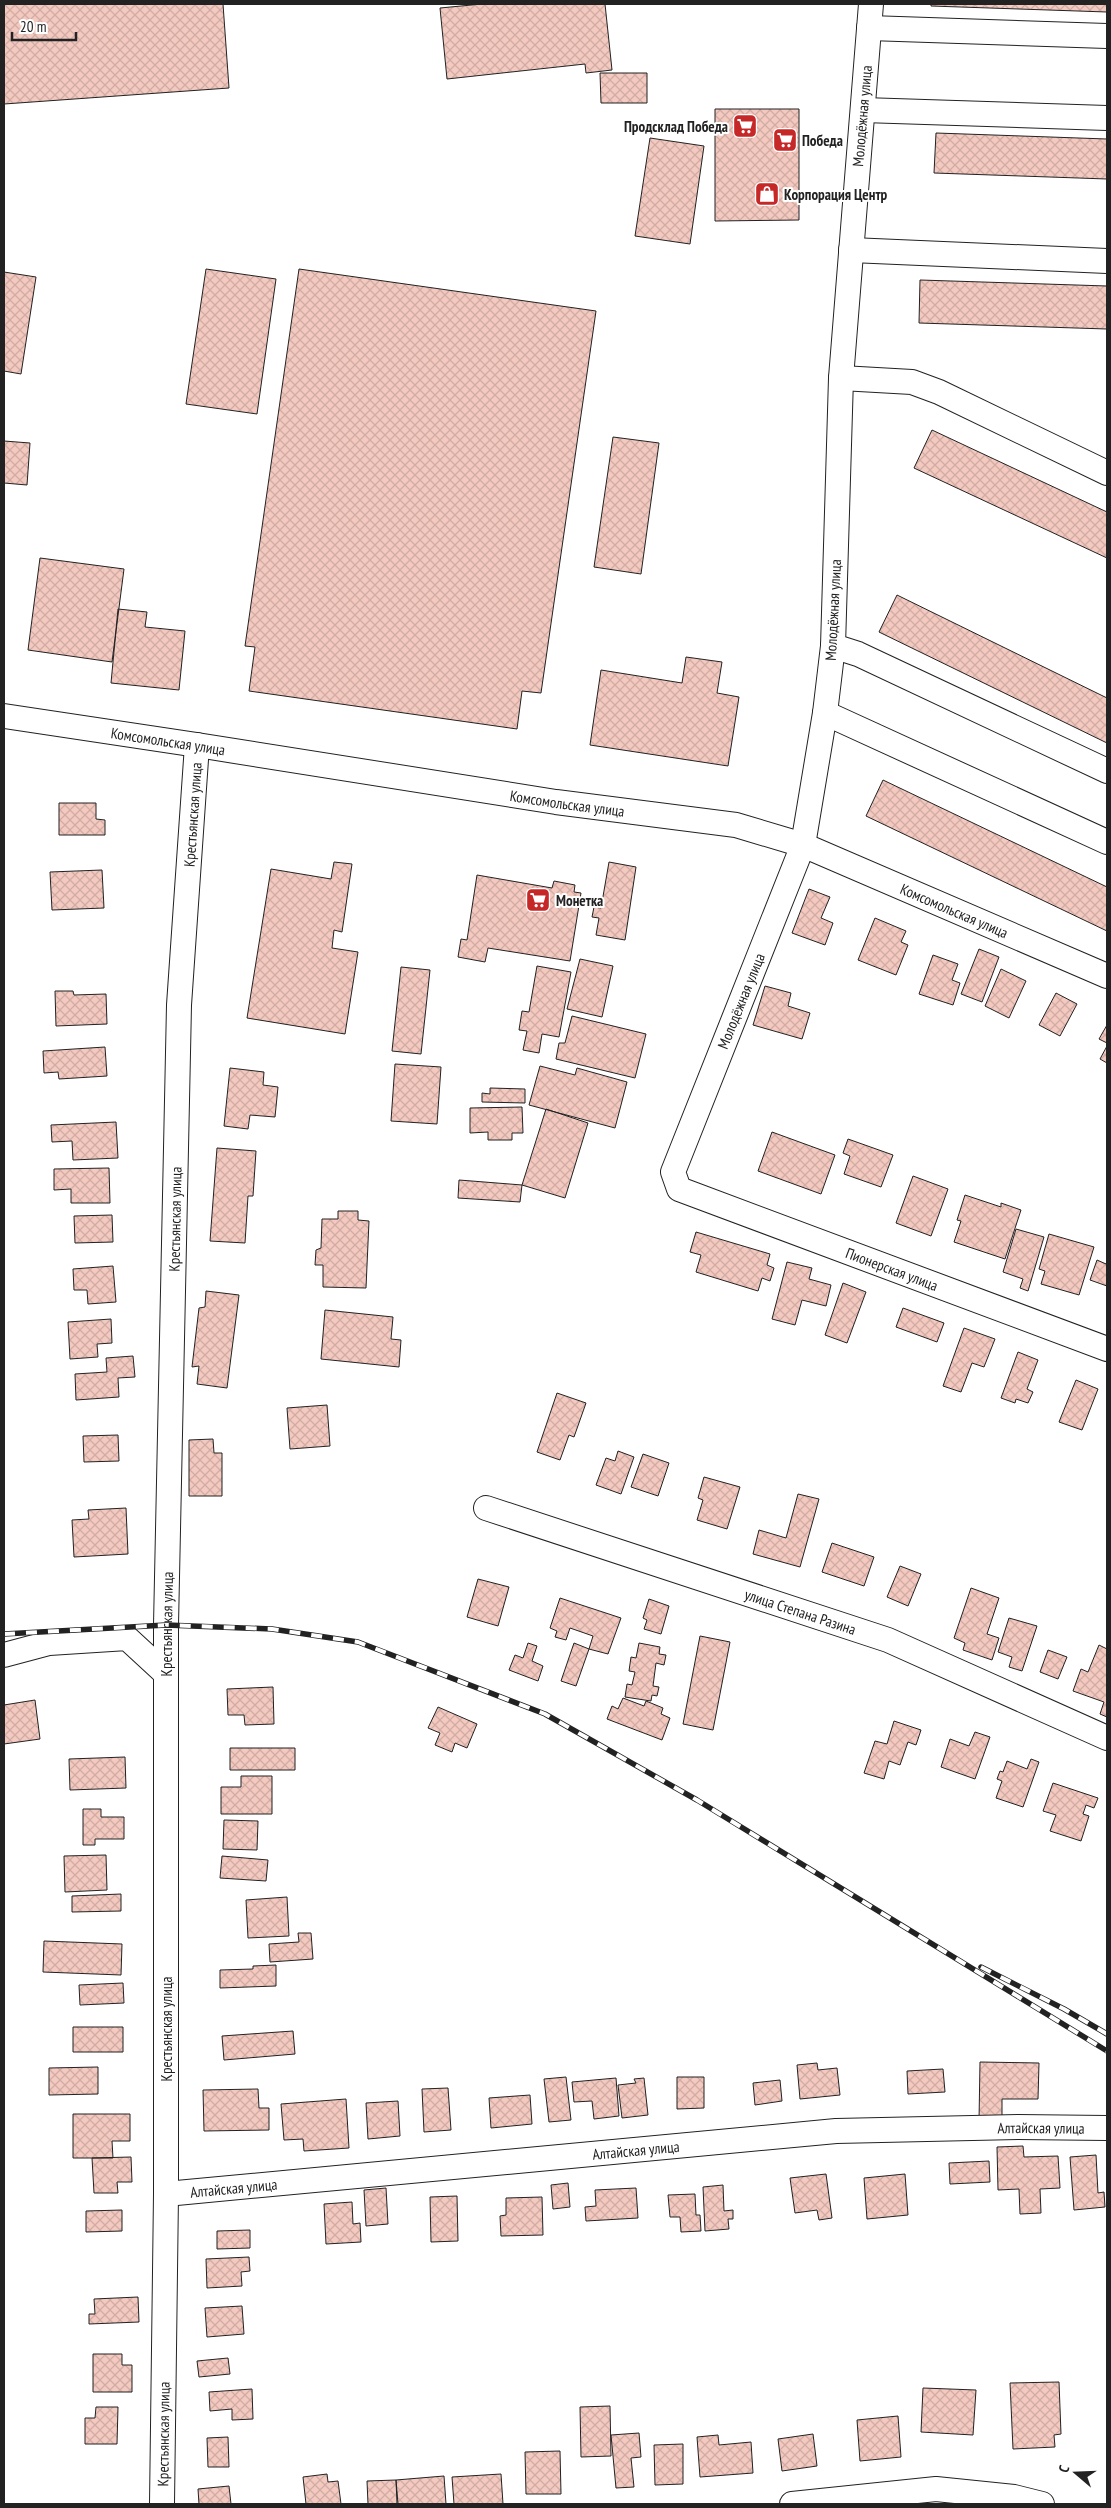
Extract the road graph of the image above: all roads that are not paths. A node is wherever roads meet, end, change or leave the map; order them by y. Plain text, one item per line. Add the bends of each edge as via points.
1 (871, 4) edge
2 (869, 28) junction
3 (1107, 36) edge
4 (863, 110) junction
5 (1107, 118) edge
6 (851, 250) junction
7 (1107, 261) edge
8 (841, 378) junction
9 (1107, 473) edge
10 (833, 646) junction
11 (825, 714) junction
12 (4, 716) edge
13 (198, 745) junction
14 (1107, 771) edge
15 (1107, 842) edge
16 (803, 845) junction
17 (1107, 976) edge
18 (678, 1189) joint
19 (1107, 1350) edge
20 (486, 1508) dead end
21 (4, 1655) edge
22 (166, 1674) junction
23 (1107, 1738) edge
24 (1107, 2128) edge
25 (166, 2194) junction
26 (162, 2504) edge
27 (792, 2504) edge
28 (1042, 2504) edge

1 - 2 street, Молодёжная улица
2 - 3 street
2 - 4 street, Молодёжная улица
4 - 5 street
4 - 6 street, Молодёжная улица
6 - 7 street
6 - 8 street, Молодёжная улица
8 - 9 street via 912,382
8 - 10 street, Молодёжная улица
10 - 11 street, Молодёжная улица
10 - 14 street via 858,654
11 - 15 street
11 - 16 street, Молодёжная улица
12 - 13 street, Комсомольская улица
13 - 16 street, Комсомольская улица via 556,802 736,825
13 - 22 street, Крестьянская улица via 179,1005
16 - 17 street, Комсомольская улица
16 - 18 street, Молодёжная улица via 673,1172
18 - 19 street, Пионерская улица
20 - 23 street, улица Степана Разина via 888,1640
21 - 22 street via 49,1643 127,1638
22 - 25 street, Крестьянская улица
24 - 25 street, Алтайская улица via 836,2131
25 - 26 street, Крестьянская улица
27 - 28 street via 936,2489 1014,2497

